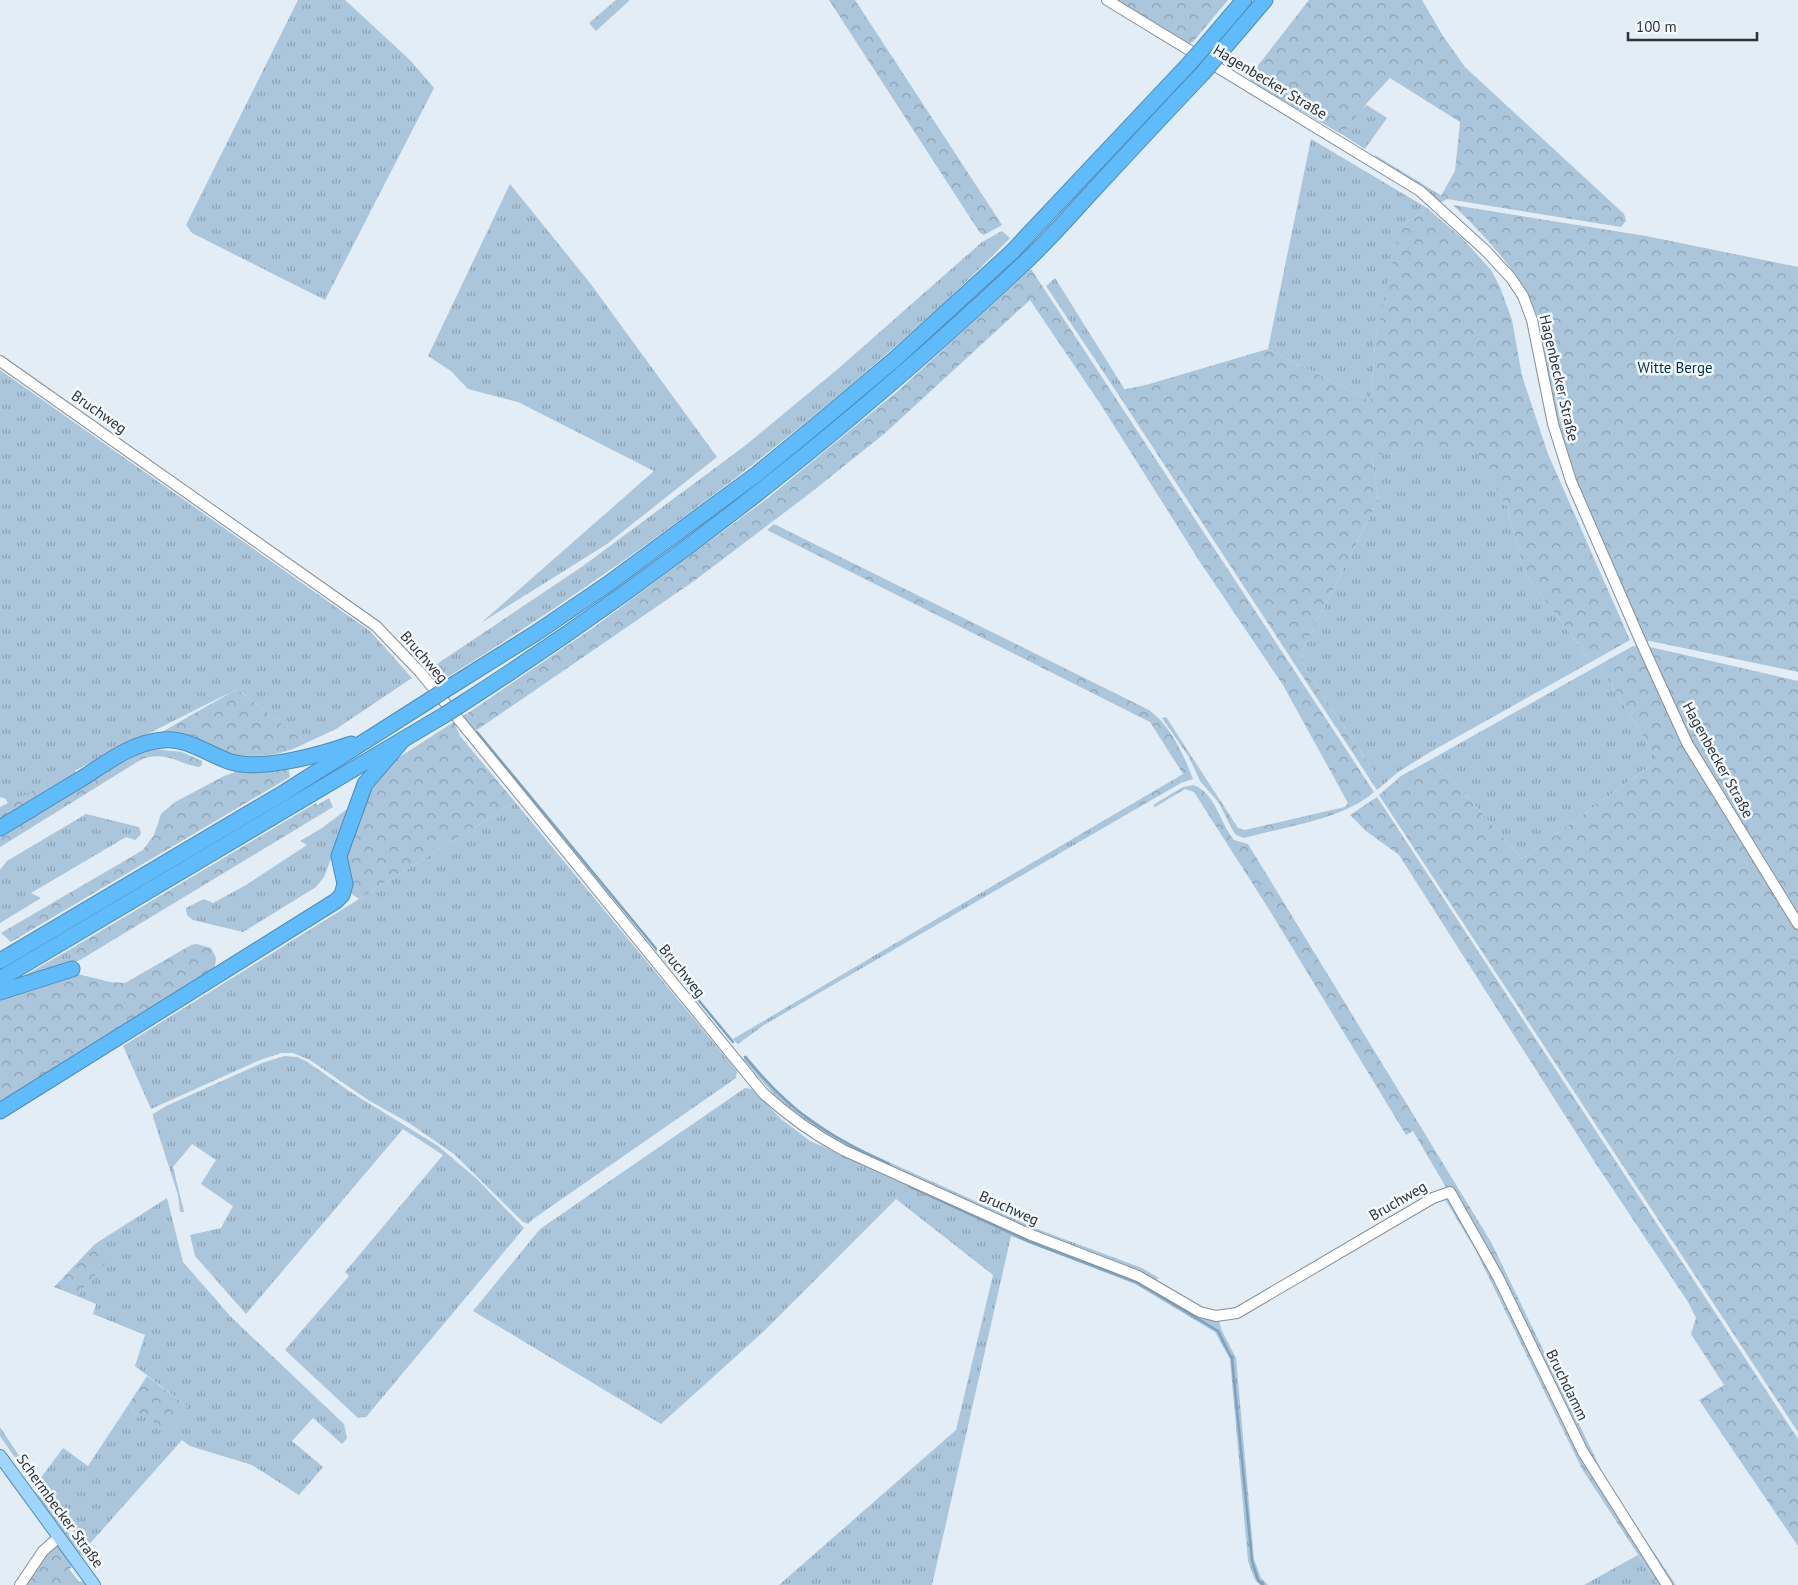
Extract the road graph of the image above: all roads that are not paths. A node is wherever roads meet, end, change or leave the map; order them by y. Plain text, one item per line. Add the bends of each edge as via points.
1 (1106, 0) edge
2 (1244, 0) edge
3 (1264, 0) edge
4 (0, 361) edge
5 (378, 734) junction
6 (401, 742) junction
7 (0, 828) edge
8 (1798, 924) edge
9 (0, 961) edge
10 (72, 969) dead end
11 (0, 979) edge
12 (0, 992) edge
13 (0, 1111) edge
14 (1450, 1192) joint
15 (0, 1456) edge
16 (60, 1537) junction
17 (20, 1585) edge
18 (94, 1585) edge
19 (1667, 1585) edge

1 - 8 street, Hagenbecker Straße via 1420,191 1511,278 1524,296 1532,320 1552,424 1570,481 1641,642 1687,743
2 - 5 highway, bridge via 1189,64 1012,252 895,359 757,474 608,584
3 - 6 highway, bridge via 1203,73 1034,254 912,366 808,455 610,604 548,649
4 - 14 street, Bruchweg via 376,626 420,672 763,1093 815,1135 1029,1234 1138,1276 1200,1312 1216,1316 1237,1313 1432,1198
5 - 7 highway via 326,752 280,762 257,763 228,761 181,741 152,741 125,752
5 - 9 highway
6 - 11 highway
6 - 13 highway via 365,784 339,856 345,884 342,895
10 - 12 highway
14 - 19 street, Bruchdamm via 1498,1276 1583,1452
15 - 16 main road, Schermbecker Straße
16 - 17 street via 43,1551
16 - 18 main road, Schermbecker Straße

